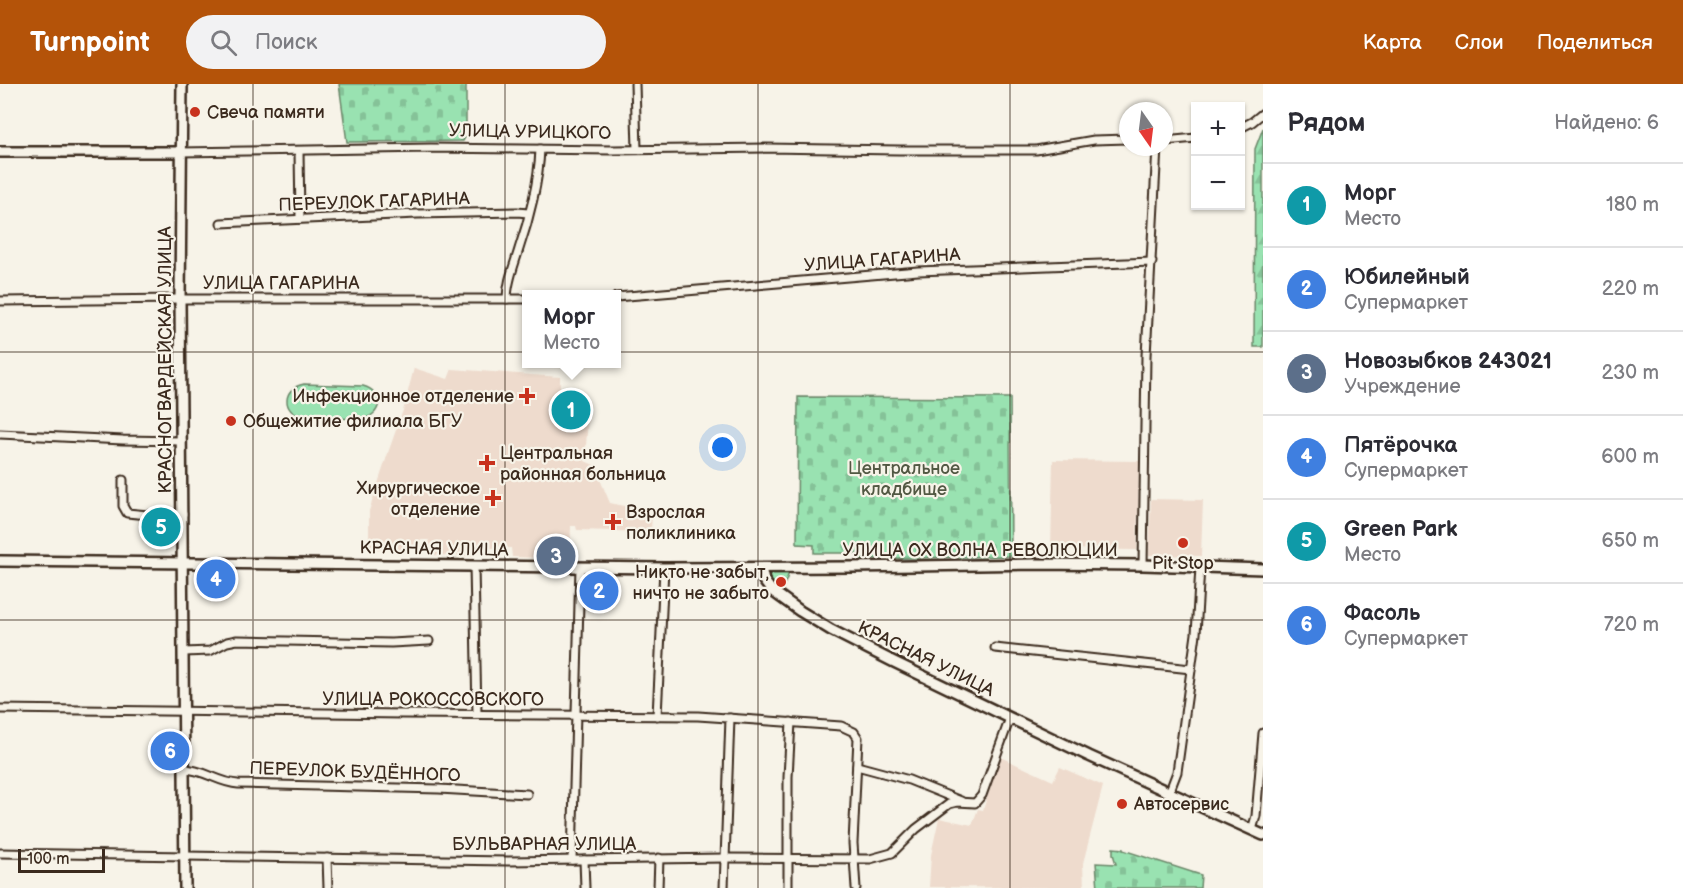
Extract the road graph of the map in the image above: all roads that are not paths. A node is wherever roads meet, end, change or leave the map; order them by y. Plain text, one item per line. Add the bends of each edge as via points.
1 (182, 84) edge
2 (635, 84) edge
3 (1263, 114) edge
4 (1245, 126) edge
5 (1191, 138) edge
6 (1119, 139) edge
7 (1173, 140) edge
8 (540, 149) junction
9 (638, 150) junction
10 (299, 151) junction
11 (0, 152) edge
12 (180, 152) junction
13 (1157, 156) edge
14 (528, 213) junction
15 (300, 219) junction
16 (221, 223) dead end
17 (1152, 262) junction
18 (621, 297) edge
19 (180, 299) junction
20 (507, 299) junction
21 (522, 299) edge
22 (0, 302) edge
23 (0, 434) edge
24 (182, 441) junction
25 (123, 480) dead end
26 (183, 514) junction
27 (0, 561) edge
28 (183, 562) junction
29 (1143, 565) junction
30 (474, 566) junction
31 (580, 567) junction
32 (1200, 567) junction
33 (664, 568) junction
34 (737, 568) junction
35 (761, 568) junction
36 (1263, 569) edge
37 (771, 590) junction
38 (429, 641) dead end
39 (995, 648) dead end
40 (184, 652) junction
41 (1191, 669) junction
42 (0, 709) edge
43 (184, 711) junction
44 (477, 714) junction
45 (577, 715) junction
46 (657, 716) junction
47 (730, 718) junction
48 (1010, 718) junction
49 (791, 722) junction
50 (1263, 733) edge
51 (857, 766) junction
52 (184, 769) junction
53 (1169, 793) junction
54 (527, 794) dead end
55 (963, 802) junction
56 (1252, 830) junction
57 (1263, 835) edge
58 (0, 853) edge
59 (185, 857) junction
60 (327, 858) junction
61 (659, 858) junction
62 (725, 858) junction
63 (788, 858) junction
64 (853, 859) junction
65 (572, 860) junction
66 (584, 860) junction
67 (185, 888) edge
68 (328, 888) edge
69 (585, 888) edge
70 (658, 888) edge
71 (724, 888) edge
72 (788, 888) edge
73 (856, 888) edge

1 - 12 main road, КРАСНОГВАРДЕЙСКАЯ УЛИЦА
2 - 9 street
3 - 4 street
5 - 7 street
6 - 9 street, УЛИЦА УРИЦКОГО via 1036,150
8 - 9 street, УЛИЦА УРИЦКОГО
8 - 10 street, УЛИЦА УРИЦКОГО
8 - 14 street
10 - 12 street, УЛИЦА УРИЦКОГО
10 - 15 street
11 - 12 main road, УЛИЦА УРИЦКОГО
12 - 19 main road, КРАСНОГВАРДЕЙСКАЯ УЛИЦА
13 - 17 street
14 - 15 street, ПЕРЕУЛОК ГАГАРИНА
14 - 20 street
15 - 16 street, ПЕРЕУЛОК ГАГАРИНА
17 - 18 street, УЛИЦА ГАГАРИНА via 918,271
17 - 29 street via 1146,356
19 - 20 street, УЛИЦА ГАГАРИНА
19 - 22 street, УЛИЦА ГАГАРИНА
19 - 24 main road, КРАСНОГВАРДЕЙСКАЯ УЛИЦА
20 - 21 street, УЛИЦА ГАГАРИНА
23 - 24 street
24 - 26 main road, КРАСНОГВАРДЕЙСКАЯ УЛИЦА
25 - 26 street via 123,506 127,513
26 - 28 main road, КРАСНОГВАРДЕЙСКАЯ УЛИЦА
27 - 28 main road, КРАСНАЯ УЛИЦА
28 - 30 main road, КРАСНАЯ УЛИЦА
28 - 40 main road, КРАСНОГВАРДЕЙСКАЯ УЛИЦА
29 - 32 main road, УЛИЦА ОХ ВОЛНА РЕВОЛЮЦИИ
29 - 35 main road, УЛИЦА ОХ ВОЛНА РЕВОЛЮЦИИ
30 - 31 main road, КРАСНАЯ УЛИЦА
30 - 44 street
31 - 33 main road, КРАСНАЯ УЛИЦА
31 - 45 street
32 - 36 main road, УЛИЦА ОХ ВОЛНА РЕВОЛЮЦИИ
32 - 41 street
33 - 34 main road, КРАСНАЯ УЛИЦА
33 - 46 street
34 - 35 main road, КРАСНАЯ УЛИЦА
34 - 37 main road, КРАСНАЯ УЛИЦА
35 - 37 main road
37 - 48 main road, КРАСНАЯ УЛИЦА via 831,630
38 - 40 street via 237,640 210,651
39 - 41 street
40 - 43 main road, КРАСНОГВАРДЕЙСКАЯ УЛИЦА
41 - 53 street via 1178,772
42 - 43 street, УЛИЦА РОКОССОВСКОГО
43 - 44 street, УЛИЦА РОКОССОВСКОГО
43 - 52 main road, КРАСНОГВАРДЕЙСКАЯ УЛИЦА
44 - 45 street, УЛИЦА РОКОССОВСКОГО
45 - 46 street, УЛИЦА РОКОССОВСКОГО
45 - 65 street
46 - 47 street, УЛИЦА РОКОССОВСКОГО
47 - 49 street, УЛИЦА РОКОССОВСКОГО
47 - 62 street
48 - 53 main road, КРАСНАЯ УЛИЦА
48 - 55 street, БУЛЬВАРНАЯ УЛИЦА via 980,798 972,803
49 - 51 street, УЛИЦА РОКОССОВСКОГО via 846,728 856,733
49 - 63 street
50 - 56 street
51 - 55 street via 909,780
51 - 64 street
52 - 54 street, ПЕРЕУЛОК БУДЁННОГО via 238,784
52 - 59 main road, КРАСНОГВАРДЕЙСКАЯ УЛИЦА
53 - 56 main road, КРАСНАЯ УЛИЦА
55 - 64 street, БУЛЬВАРНАЯ УЛИЦА via 945,806 889,855
56 - 57 main road, КРАСНАЯ УЛИЦА
58 - 59 street, БУЛЬВАРНАЯ УЛИЦА
59 - 60 street, БУЛЬВАРНАЯ УЛИЦА
59 - 67 main road, КРАСНОГВАРДЕЙСКАЯ УЛИЦА
60 - 65 street, БУЛЬВАРНАЯ УЛИЦА
60 - 68 street
61 - 62 street, БУЛЬВАРНАЯ УЛИЦА
61 - 66 street, БУЛЬВАРНАЯ УЛИЦА
61 - 70 street
62 - 63 street, БУЛЬВАРНАЯ УЛИЦА
62 - 71 street
63 - 64 street, БУЛЬВАРНАЯ УЛИЦА
63 - 72 street
64 - 73 street
65 - 66 street, БУЛЬВАРНАЯ УЛИЦА
66 - 69 street

